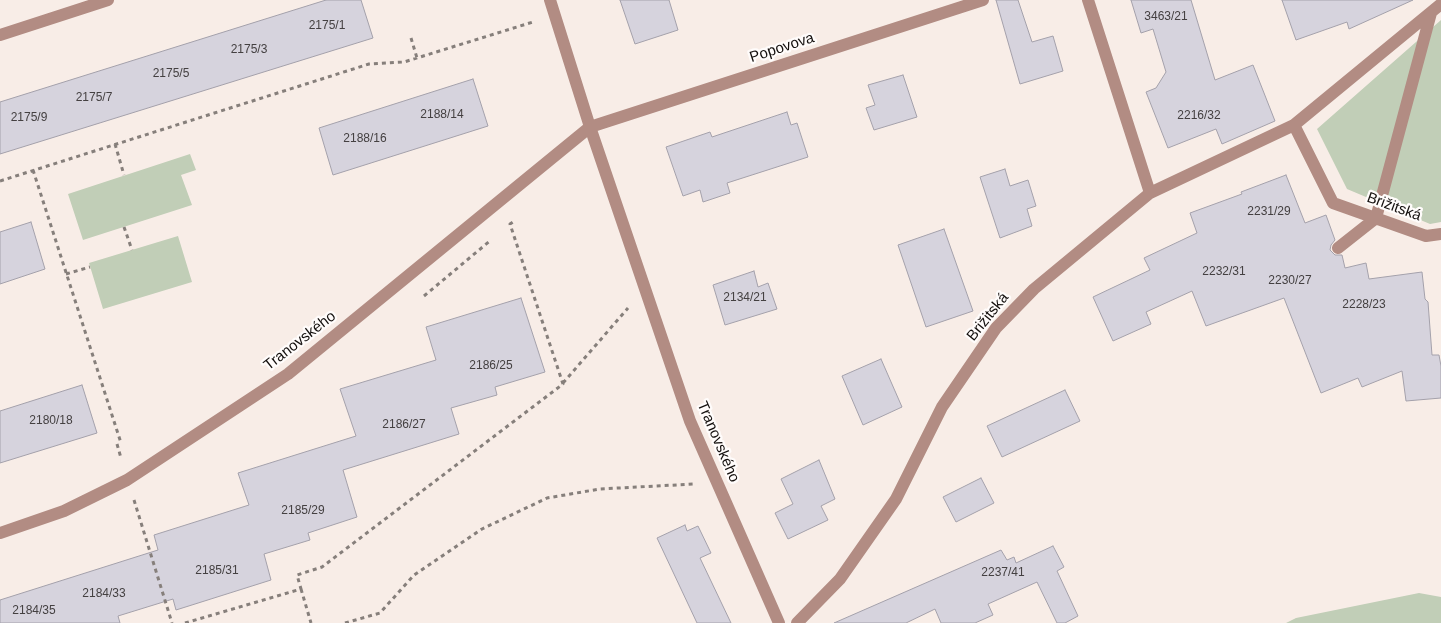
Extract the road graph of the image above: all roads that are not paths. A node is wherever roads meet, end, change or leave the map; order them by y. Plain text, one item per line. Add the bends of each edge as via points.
1 (108, 0) edge
2 (550, 0) edge
3 (983, 0) edge
4 (1088, 0) edge
5 (1436, 8) edge
6 (0, 35) edge
7 (1294, 126) junction
8 (590, 127) junction
9 (1150, 193) junction
10 (1376, 218) junction
11 (1441, 234) edge
12 (1338, 248) dead end
13 (0, 533) edge
14 (779, 623) edge
15 (797, 623) edge

1 - 6 street
2 - 8 street, Tranovského
3 - 8 street, Popovova
4 - 9 street
5 - 7 street, Brižitská
5 - 10 street
7 - 9 street, Brižitská
7 - 10 street, Brižitská via 1333,202
8 - 13 street, Tranovského via 288,374 128,480 64,511
8 - 14 street, Tranovského via 690,421
9 - 15 street, Brižitská via 1034,288 996,328 942,408 896,499 840,579
10 - 11 street, Brižitská via 1426,236
10 - 12 street

